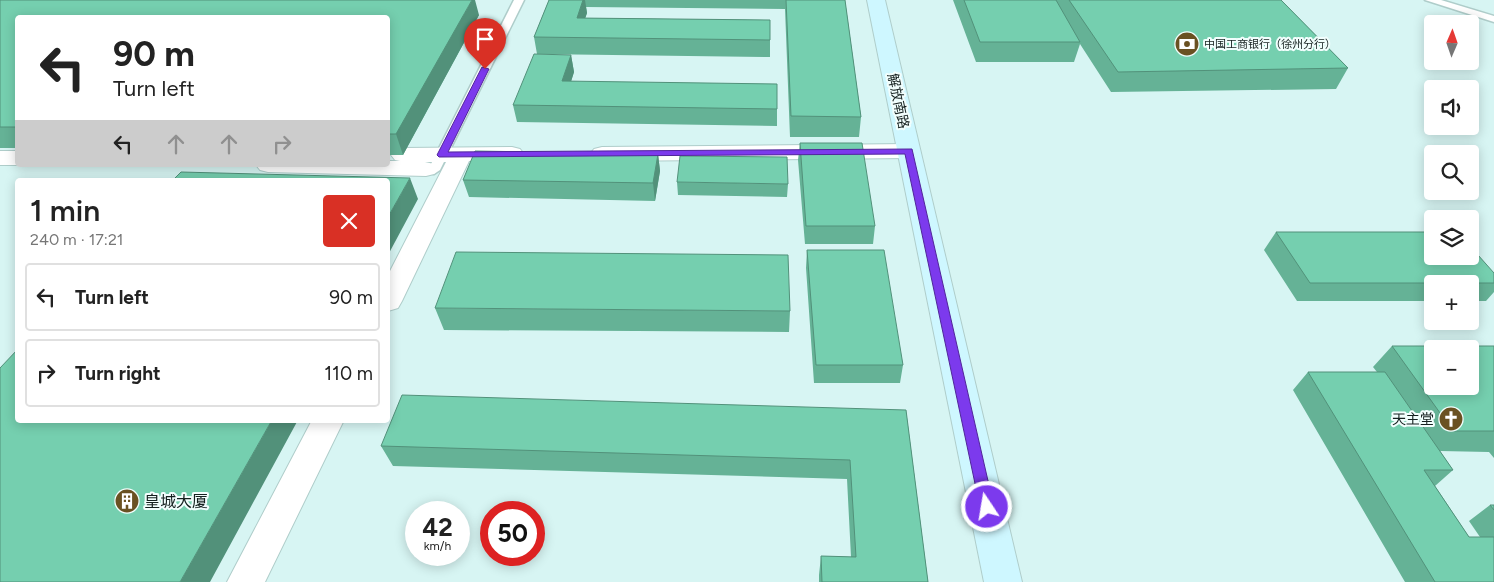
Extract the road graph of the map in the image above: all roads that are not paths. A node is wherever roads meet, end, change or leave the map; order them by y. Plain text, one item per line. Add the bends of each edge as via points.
1 (519, 0) edge
2 (876, 0) edge
3 (1430, 0) edge
4 (1494, 19) edge
5 (909, 151) junction
6 (531, 154) edge
7 (580, 154) edge
8 (403, 155) dead end
9 (0, 158) edge
10 (15, 158) edge
11 (446, 160) junction
12 (390, 162) edge
13 (390, 296) edge
14 (326, 423) edge
15 (246, 582) edge
16 (1004, 582) edge

1 - 11 lane
2 - 5 main road, 解放南路
3 - 4 lane
5 - 7 street
5 - 16 main road, 解放南路
6 - 11 street
8 - 11 street
9 - 10 street
11 - 12 street
11 - 13 street
14 - 15 street

